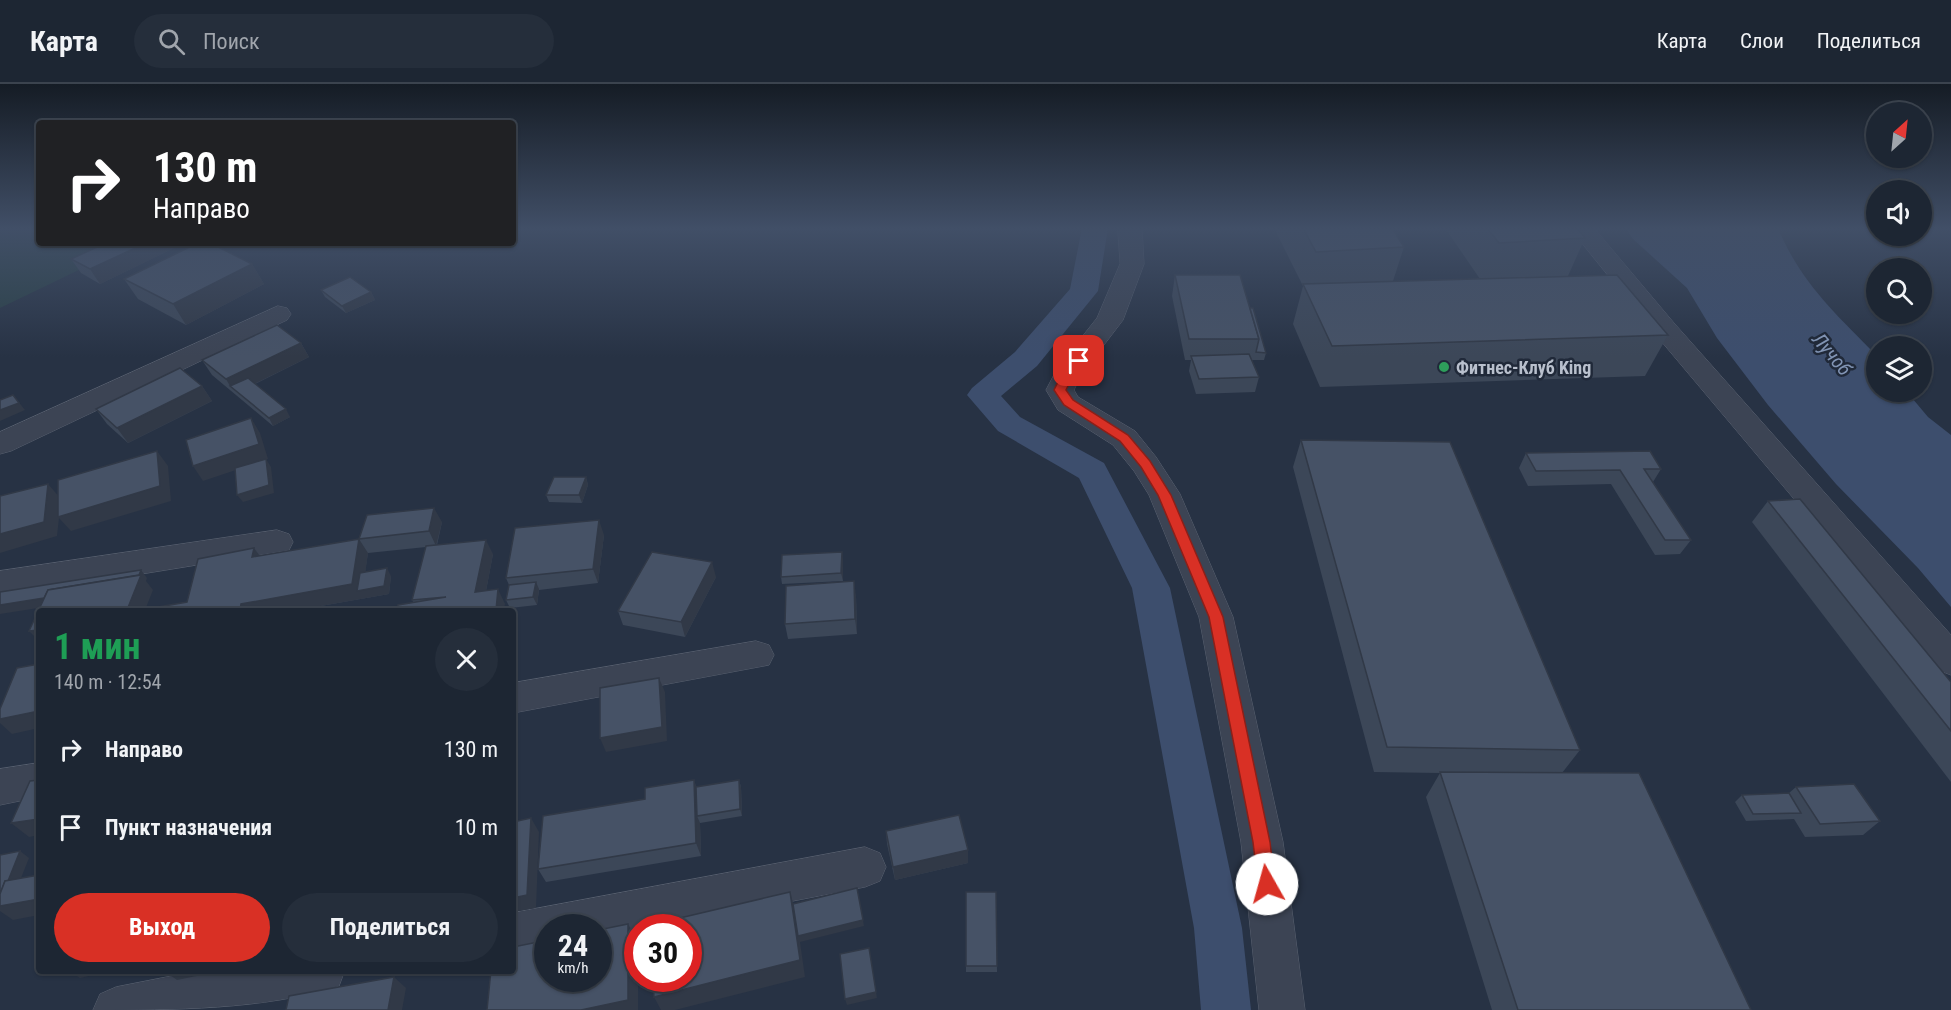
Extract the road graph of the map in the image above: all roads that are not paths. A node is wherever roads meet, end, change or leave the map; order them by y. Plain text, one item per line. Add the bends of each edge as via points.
1 (1129, 271) edge
2 (1618, 271) edge
3 (278, 314) dead end
4 (0, 444) edge
5 (277, 542) dead end
6 (0, 584) edge
7 (756, 655) dead end
8 (1951, 660) edge
9 (516, 697) edge
10 (36, 781) edge
11 (0, 787) edge
12 (866, 867) dead end
13 (612, 915) edge
14 (534, 930) edge
15 (516, 933) edge
16 (302, 974) edge
17 (117, 1010) edge
18 (1282, 1010) edge

1 - 18 street via 1110,320 1068,373 1060,390 1068,403 1124,438 1145,464 1164,495 1216,617 1262,842
2 - 8 street
3 - 4 street
5 - 6 street
7 - 9 street
10 - 11 street
12 - 13 street
14 - 15 street
16 - 17 street

